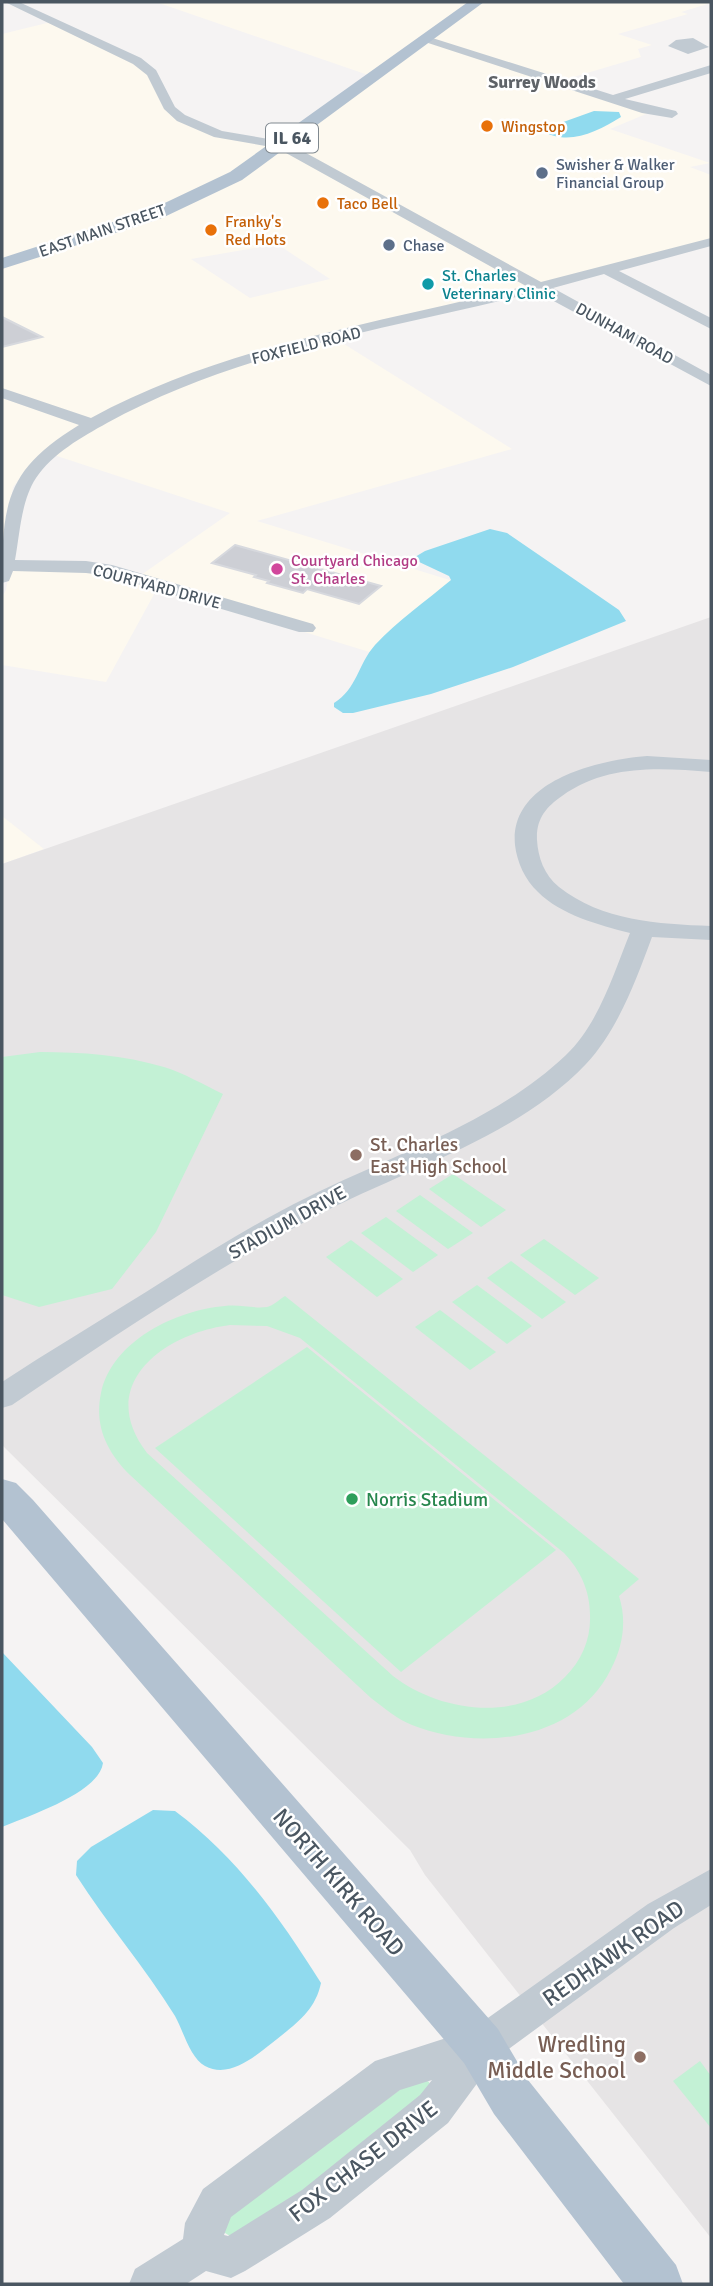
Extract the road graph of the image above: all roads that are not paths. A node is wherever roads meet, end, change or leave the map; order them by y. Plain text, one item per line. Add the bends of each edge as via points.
1 (11, 2) edge
2 (477, 2) edge
3 (426, 39) junction
4 (693, 50) dead end
5 (711, 56) edge
6 (711, 69) edge
7 (613, 99) junction
8 (672, 114) dead end
9 (281, 145) junction
10 (711, 242) edge
11 (2, 264) edge
12 (607, 270) junction
13 (542, 287) junction
14 (711, 310) edge
15 (694, 315) junction
16 (711, 324) edge
17 (711, 381) edge
18 (2, 393) edge
19 (92, 424) junction
20 (4, 571) edge
21 (306, 628) dead end
22 (711, 765) edge
23 (642, 929) junction
24 (711, 933) edge
25 (2, 1397) edge
26 (2, 1494) edge
27 (711, 1886) edge
28 (481, 2046) junction
29 (202, 2250) junction
30 (150, 2284) edge
31 (657, 2284) edge

1 - 9 street, DUNHAM ROAD via 138,61 152,73 170,109 181,118 219,134
2 - 3 main road, EAST MAIN STREET / IL 64
3 - 7 street
3 - 9 main road, EAST MAIN STREET / IL 64
4 - 5 street
6 - 7 street
7 - 8 street
9 - 11 main road, EAST MAIN STREET / IL 64 via 236,176 156,214
9 - 13 street, DUNHAM ROAD
10 - 12 street, FOXFIELD ROAD
12 - 13 street, FOXFIELD ROAD
12 - 15 street
13 - 17 street, DUNHAM ROAD
13 - 19 street, FOXFIELD ROAD via 238,362 170,385
14 - 15 street
15 - 16 street
18 - 19 street
19 - 20 street, FOXFIELD ROAD via 50,453 23,483
20 - 21 street, COURTYARD DRIVE via 86,567 112,571
22 - 23 street via 625,763 585,773 536,805 526,824 532,867 545,887 574,905
23 - 24 street
23 - 25 street, STADIUM DRIVE via 632,958 583,1051 512,1109 465,1136 280,1223
26 - 28 main road, NORTH KIRK ROAD
27 - 28 street, REDHAWK ROAD via 661,1916
28 - 29 street, FOX CHASE DRIVE via 434,2109 316,2204 230,2257
28 - 29 street via 389,2074 217,2203 205,2223
28 - 31 main road, NORTH KIRK ROAD via 510,2097
29 - 30 street

